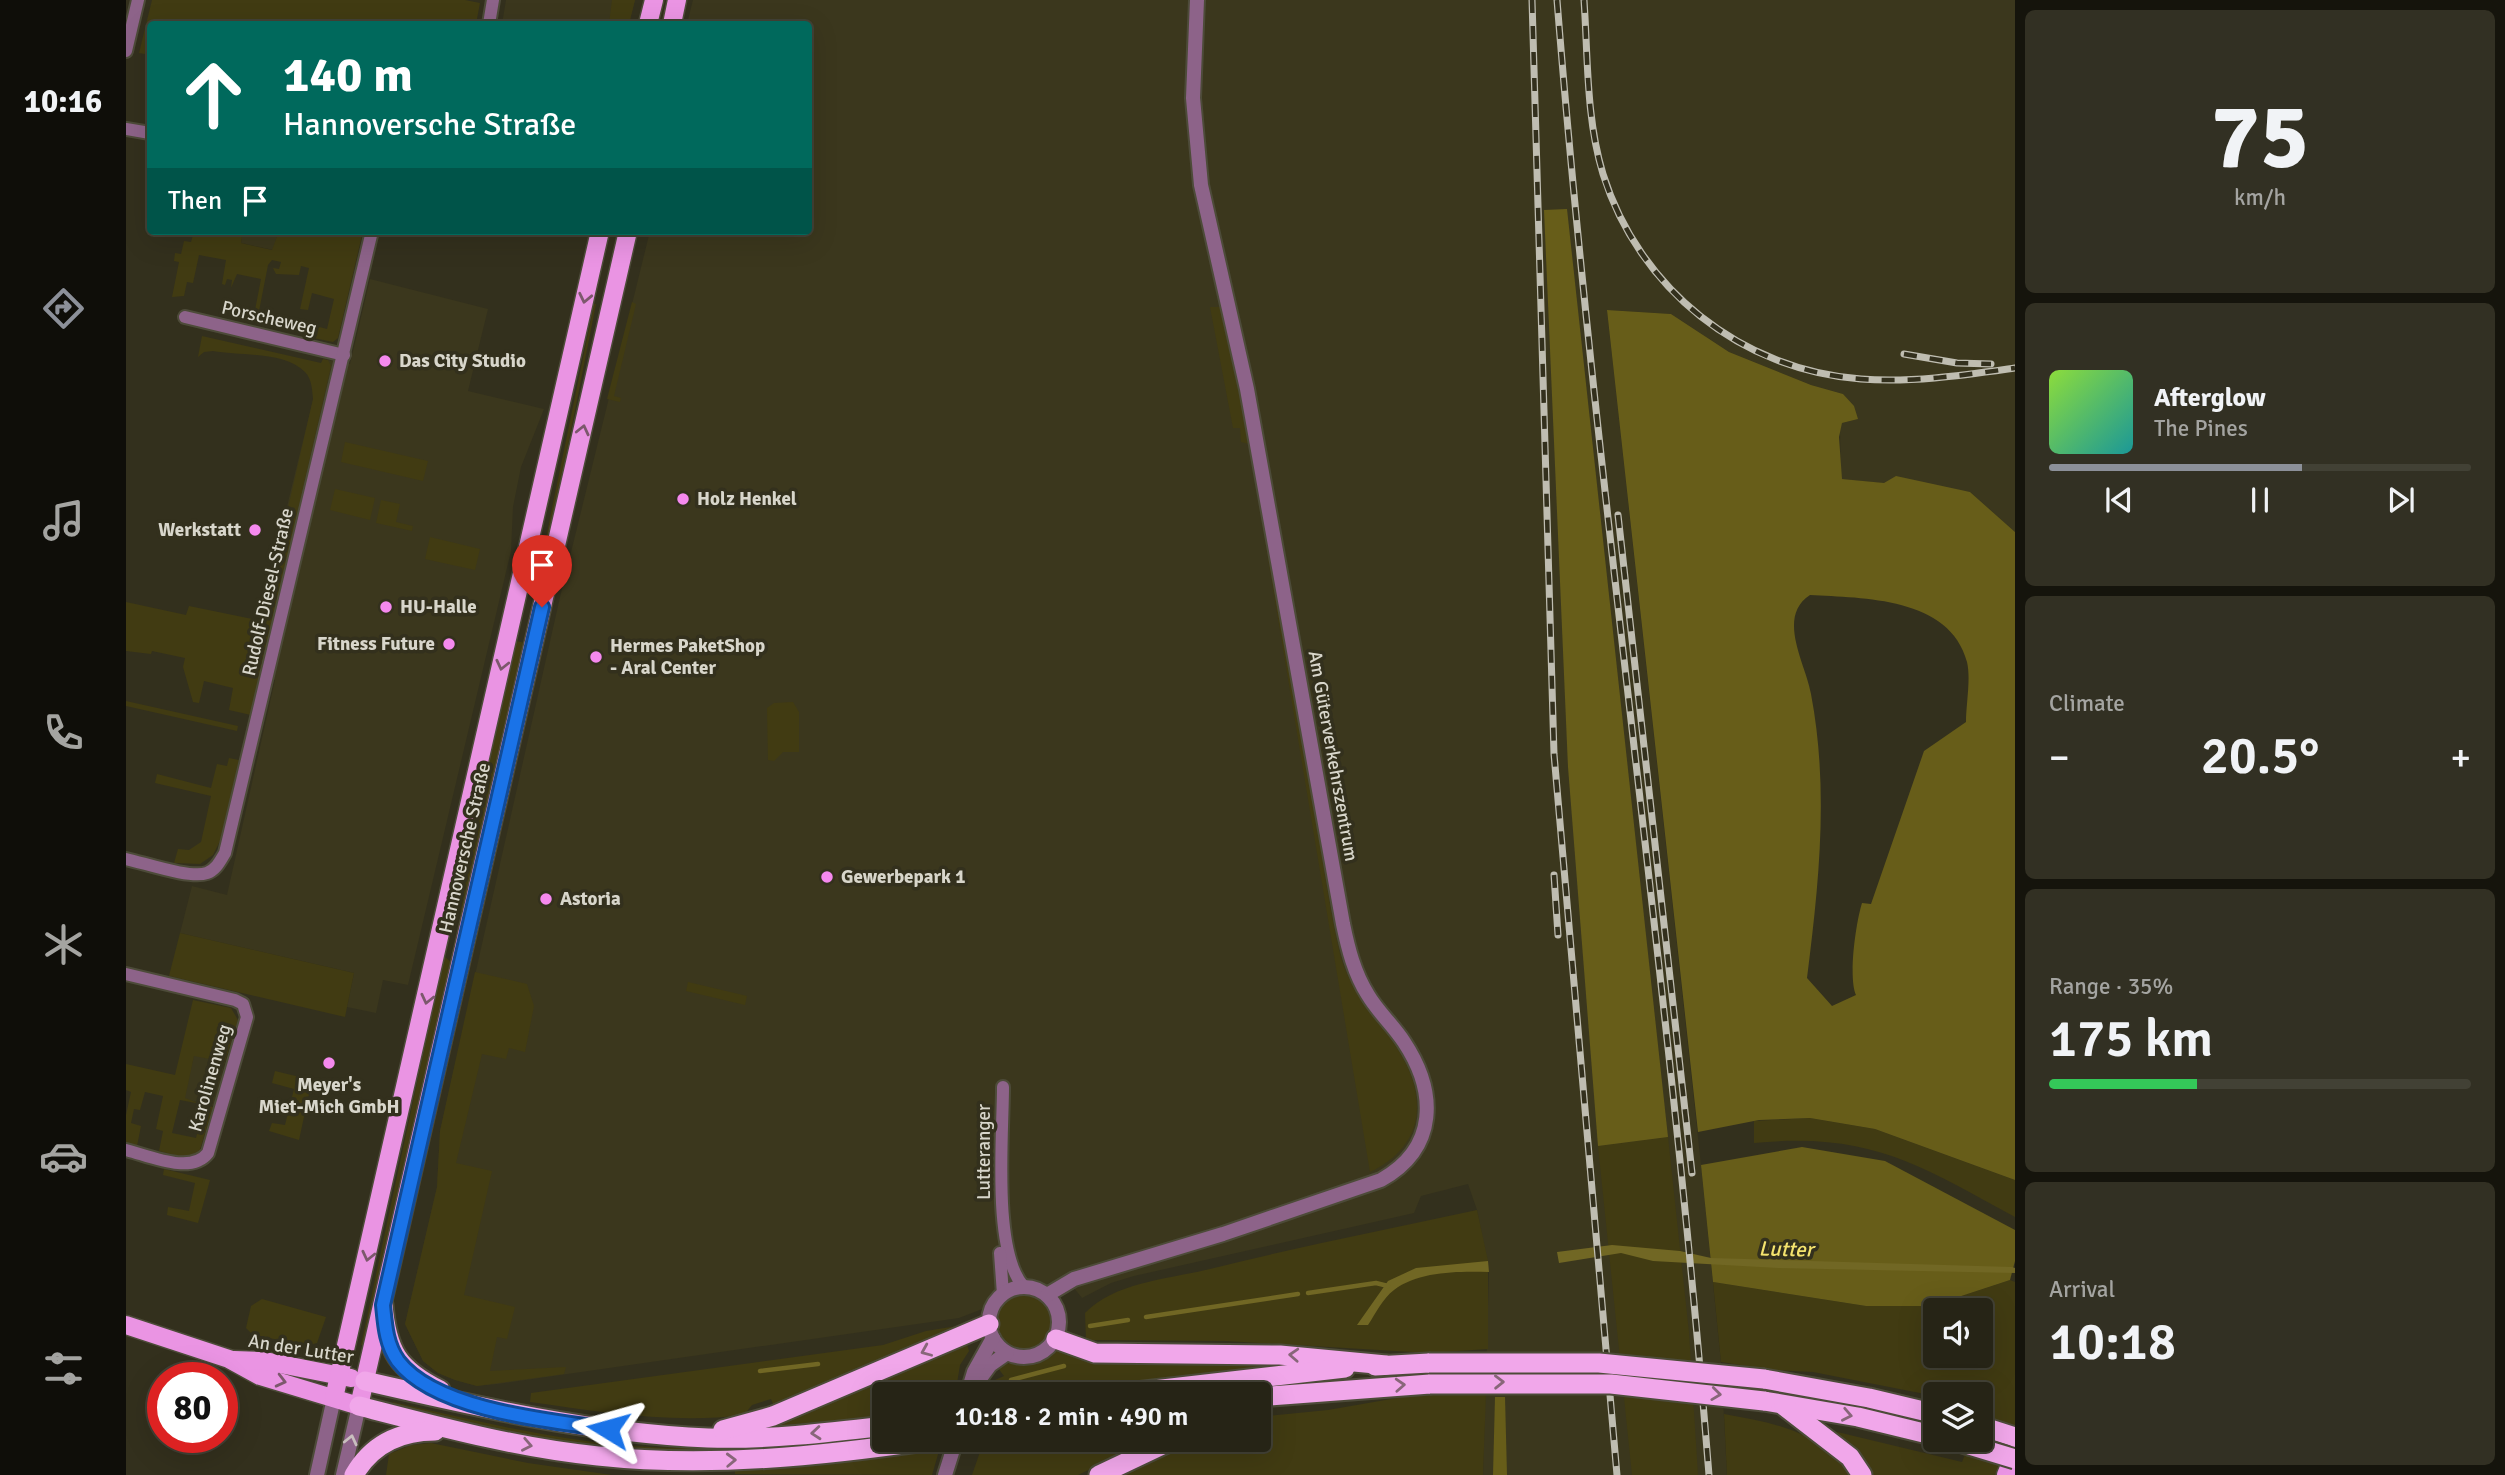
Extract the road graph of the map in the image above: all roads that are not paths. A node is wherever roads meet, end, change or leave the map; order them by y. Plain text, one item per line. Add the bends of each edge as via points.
1 (138, 0) edge
2 (493, 0) edge
3 (654, 0) edge
4 (677, 0) edge
5 (1197, 0) edge
6 (490, 21) edge
7 (649, 21) edge
8 (673, 21) edge
9 (126, 51) edge
10 (126, 129) edge
11 (147, 132) edge
12 (371, 235) edge
13 (597, 235) edge
14 (625, 235) edge
15 (185, 317) dead end
16 (344, 355) junction
17 (126, 859) edge
18 (126, 975) edge
19 (1003, 1087) dead end
20 (126, 1150) edge
21 (1003, 1217) junction
22 (1089, 1274) junction
23 (1024, 1287) junction
24 (1003, 1294) junction
25 (1047, 1295) junction
26 (383, 1305) junction
27 (1058, 1309) junction
28 (126, 1325) edge
29 (991, 1331) junction
30 (1056, 1339) junction
31 (1007, 1353) junction
32 (229, 1359) junction
33 (1387, 1365) junction
34 (1295, 1372) junction
35 (340, 1375) junction
36 (365, 1381) junction
37 (972, 1382) edge
38 (978, 1382) edge
39 (1215, 1382) edge
40 (1265, 1382) edge
41 (1271, 1397) edge
42 (334, 1398) junction
43 (1772, 1402) junction
44 (466, 1403) junction
45 (359, 1406) junction
46 (1923, 1411) edge
47 (872, 1427) edge
48 (1993, 1430) edge
49 (460, 1431) junction
50 (1923, 1433) edge
51 (687, 1436) junction
52 (2015, 1437) edge
53 (872, 1447) edge
54 (954, 1452) edge
55 (957, 1452) edge
56 (1147, 1452) edge
57 (1991, 1452) edge
58 (2015, 1453) edge
59 (614, 1458) junction
60 (2015, 1459) edge
61 (317, 1475) edge
62 (343, 1475) edge
63 (354, 1475) edge
64 (704, 1475) edge
65 (945, 1475) edge
66 (955, 1475) edge
67 (1099, 1475) edge
68 (1862, 1475) edge
69 (2006, 1475) edge

1 - 9 street
2 - 6 street
3 - 7 main road
4 - 8 main road
5 - 22 street, Am Güterverkehrszentrum via 1193,98 1201,185 1241,363 1343,924 1363,986 1418,1067 1427,1111 1413,1153 1381,1180
10 - 11 street
12 - 16 street, Rudolf-Diesel-Straße
13 -> 35 main road, Hannoversche Straße
26 -> 14 main road, Hannoversche Straße
15 - 16 street, Porscheweg
16 - 17 street, Rudolf-Diesel-Straße via 225,853 217,867 205,874
18 - 20 street, Karolinenweg via 235,1000 243,1004 247,1017 208,1153 201,1162 190,1165
19 - 21 street, Lutteranger
21 - 23 street, Lutteranger via 1011,1269
21 - 24 street, Lutteranger via 999,1248
22 - 25 street, Am Güterverkehrszentrum
22 - 27 street
23 - 24 street
23 - 25 street
24 - 29 street, Lutteranger via 992,1308
25 - 27 street
26 - 36 main road, Hannoversche Straße
26 - 44 highway via 386,1337 397,1359 416,1378
27 - 30 street
28 - 32 main road, An der Lutter
29 - 31 street
29 - 37 street, Lutteranger
29 -> 51 highway via 773,1416
30 - 31 street via 1040,1354 1017,1357
33 -> 30 highway via 1280,1354 1095,1353
31 - 38 street, Lutteranger via 990,1365
32 - 35 main road, An der Lutter
32 -> 42 main road, An der Lutter via 260,1376
33 - 34 highway
33 - 46 highway, bridge via 1599,1363 1764,1380
34 - 39 highway
34 - 40 highway
35 - 36 main road, An der Lutter
35 - 42 main road, Hannoversche Straße
36 - 44 highway
36 - 45 main road, Hannoversche Straße
41 -> 43 highway, bridge via 1430,1384 1611,1384
42 - 45 main road, An der Lutter
42 - 61 street, Hannoversche Straße
43 -> 50 highway
43 - 68 highway via 1850,1457
44 - 51 highway via 547,1420
45 - 49 highway
62 -> 45 street, Hannoversche Straße
47 -> 51 highway via 767,1436
48 - 52 highway
49 -> 59 highway
49 - 63 highway via 400,1436 370,1453
59 -> 53 highway via 775,1458
54 - 65 street
55 - 66 street
56 - 67 highway
57 - 60 highway, bridge
58 - 69 main road
59 - 64 highway

